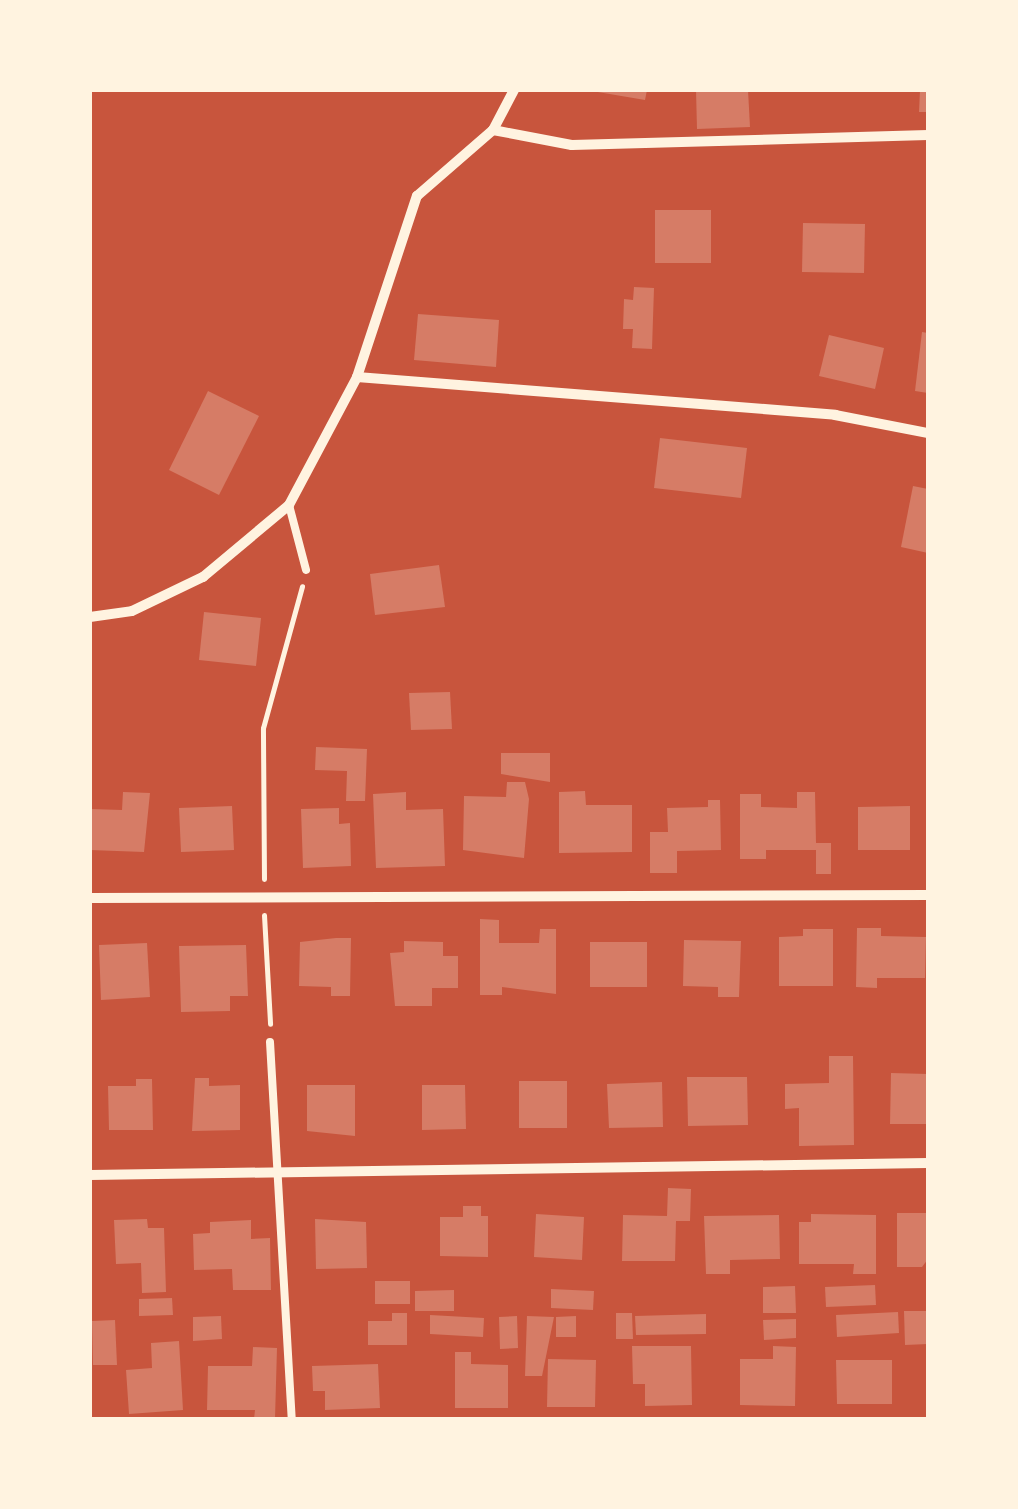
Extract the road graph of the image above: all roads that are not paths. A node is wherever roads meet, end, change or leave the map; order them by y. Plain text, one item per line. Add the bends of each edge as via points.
1 (514, 90) edge
2 (493, 130) junction
3 (928, 135) edge
4 (357, 378) junction
5 (928, 433) edge
6 (290, 505) junction
7 (306, 570) road end
8 (90, 617) edge
9 (928, 895) edge
10 (90, 898) edge
11 (270, 1042) road end
12 (928, 1163) edge
13 (279, 1173) junction
14 (90, 1175) edge
15 (292, 1419) edge

1 - 2 street
2 - 3 street via 572,145
2 - 4 street via 417,196
4 - 5 street via 836,415
4 - 6 street
6 - 7 lane
6 - 8 street via 204,577 132,611
9 - 10 street
11 - 13 lane
12 - 13 street
13 - 14 street
13 - 15 lane

